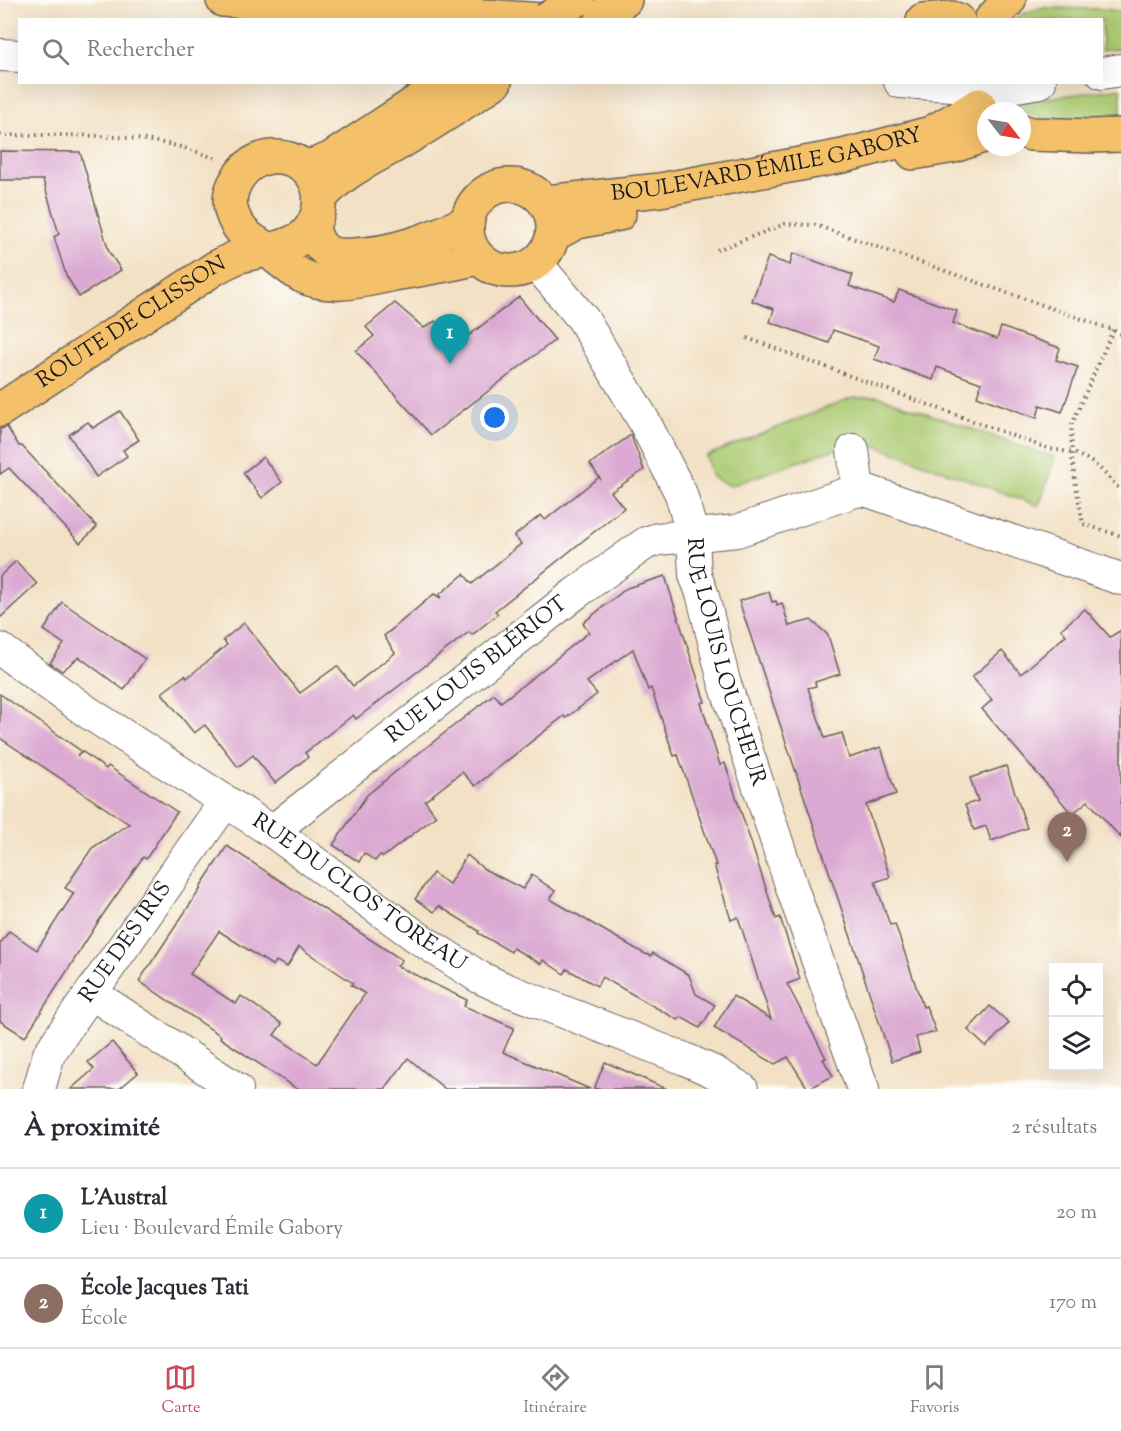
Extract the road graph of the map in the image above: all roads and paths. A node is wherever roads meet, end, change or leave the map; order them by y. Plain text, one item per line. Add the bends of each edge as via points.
1 (223, 0) edge
2 (577, 0) edge
3 (625, 0) edge
4 (1009, 0) edge
5 (514, 18) edge
6 (549, 18) edge
7 (597, 18) edge
8 (994, 18) edge
9 (0, 55) edge
10 (18, 56) edge
11 (1121, 70) edge
12 (1103, 73) edge
13 (444, 84) edge
14 (492, 84) edge
15 (907, 84) edge
16 (1028, 84) edge
17 (983, 102) edge
18 (977, 103) edge
19 (977, 106) edge
20 (977, 109) edge
21 (1031, 133) edge
22 (0, 135) edge
23 (1121, 135) edge
24 (301, 165) junction
25 (241, 171) junction
26 (546, 202) junction
27 (316, 213) junction
28 (233, 219) junction
29 (467, 222) junction
30 (553, 235) junction
31 (268, 249) junction
32 (717, 250) dead end
33 (477, 258) junction
34 (536, 263) junction
35 (1113, 330) junction
36 (1121, 334) edge
37 (747, 338) dead end
38 (0, 384) edge
39 (0, 410) edge
40 (853, 450) dead end
41 (1071, 452) junction
42 (858, 490) junction
43 (1121, 491) edge
44 (1121, 536) edge
45 (693, 537) junction
46 (1121, 579) edge
47 (0, 649) edge
48 (225, 802) junction
49 (276, 834) junction
50 (91, 993) junction
51 (39, 1089) edge
52 (237, 1089) edge
53 (742, 1089) edge
54 (863, 1089) edge

1 - 5 main road
2 - 6 main road, bridge
3 - 7 main road
4 - 8 main road
9 - 10 street
11 - 12 street
13 - 24 main road via 330,159 312,166
14 - 27 main road via 341,177 329,187
15 - 18 street
16 - 17 street via 1005,88
19 - 26 main road, BOULEVARD ÉMILE GABORY via 931,133 843,156 660,190
20 - 30 main road, BOULEVARD ÉMILE GABORY via 954,146 577,222
21 - 23 main road
22 - 25 path via 148,139 207,155
24 - 25 main road via 270,156
24 - 27 main road via 317,186
25 - 28 main road via 230,202
26 - 29 main road via 525,187 499,186 477,198
26 - 30 main road
27 - 29 main road via 316,240 335,255 400,248
27 - 31 main road via 302,237
28 - 31 main road via 249,237
28 - 38 main road, ROUTE DE CLISSON via 204,252
29 - 33 main road via 466,234
30 - 34 main road via 547,251
31 - 33 main road via 303,276 332,283 363,281
31 - 39 main road, ROUTE DE CLISSON via 238,256 215,268
32 - 35 path via 785,224 815,225
33 - 34 main road via 499,269 516,271
34 - 45 street, RUE LOUIS LOUCHEUR via 583,319 644,421 681,494
35 - 36 path
35 - 41 path via 1072,424
37 - 41 path via 1049,449
40 - 42 street
41 - 43 path via 1086,457
41 - 44 path via 1083,524
42 - 45 street, RUE LOUIS BLÉRIOT via 737,531
42 - 46 street
45 - 49 street, RUE LOUIS BLÉRIOT via 646,543 576,593 289,818
45 - 54 street, RUE LOUIS LOUCHEUR via 695,575 724,681
47 - 48 street, RUE DU CLOS TOREAU
48 - 49 street, RUE DU CLOS TOREAU
48 - 50 street, RUE DES IRIS
49 - 53 street, RUE DU CLOS TOREAU via 417,937 479,977 694,1063
50 - 51 street, RUE DES IRIS via 49,1054
50 - 52 street

